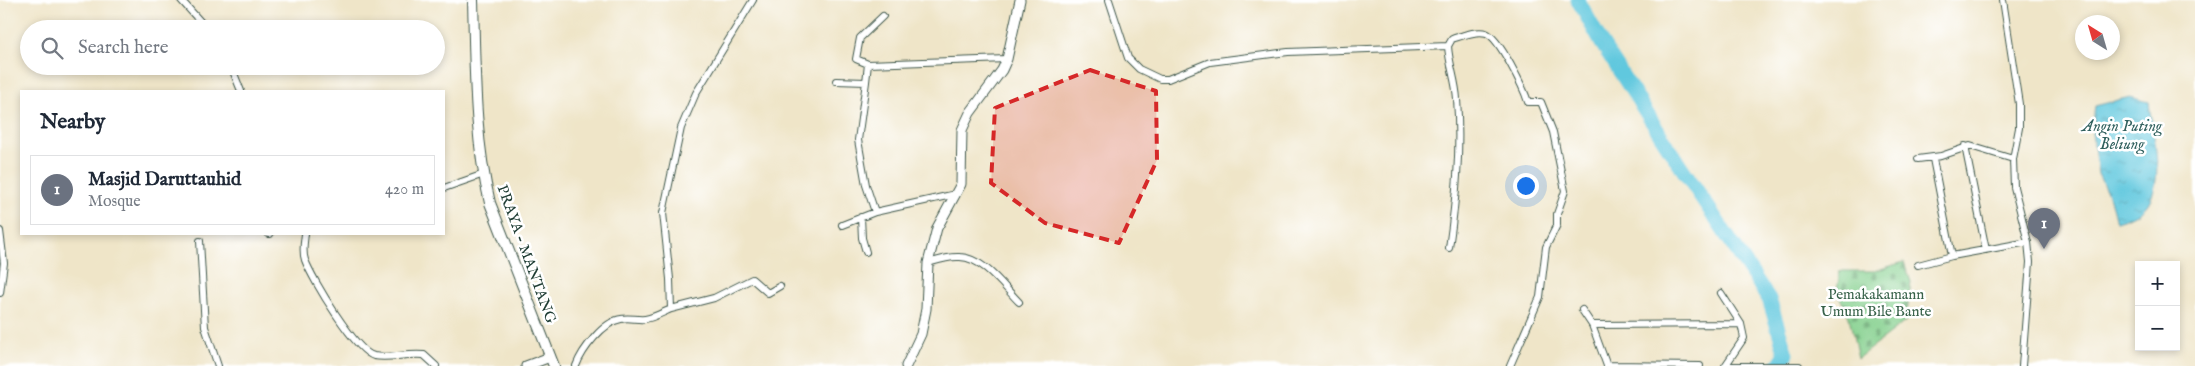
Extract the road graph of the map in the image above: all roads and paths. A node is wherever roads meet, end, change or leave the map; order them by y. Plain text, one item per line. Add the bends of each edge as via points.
1 (181, 0) edge
2 (473, 0) edge
3 (753, 0) edge
4 (1020, 0) edge
5 (1109, 0) edge
6 (2003, 0) edge
7 (883, 16) dead end
8 (199, 20) edge
9 (1448, 46) junction
10 (1007, 58) junction
11 (868, 64) junction
12 (235, 75) edge
13 (836, 81) dead end
14 (866, 82) junction
15 (241, 90) edge
16 (1965, 146) junction
17 (1918, 159) dead end
18 (1933, 159) junction
19 (2013, 159) junction
20 (484, 174) junction
21 (445, 188) edge
22 (956, 194) junction
23 (875, 212) junction
24 (861, 217) junction
25 (842, 225) dead end
26 (0, 231) edge
27 (305, 235) edge
28 (200, 241) dead end
29 (2028, 242) junction
30 (1449, 248) dead end
31 (1986, 250) junction
32 (866, 252) dead end
33 (1952, 256) junction
34 (928, 263) junction
35 (1918, 265) dead end
36 (780, 286) dead end
37 (1721, 293) dead end
38 (0, 294) edge
39 (1018, 302) dead end
40 (670, 309) junction
41 (1582, 310) dead end
42 (1741, 324) junction
43 (1592, 325) junction
44 (552, 362) edge
45 (218, 366) edge
46 (436, 366) edge
47 (526, 366) edge
48 (576, 366) edge
49 (906, 366) edge
50 (1510, 366) edge
51 (1607, 366) edge
52 (1700, 366) edge
53 (1725, 366) edge
54 (1731, 366) edge
55 (1794, 366) edge
56 (1799, 366) edge
57 (2022, 366) edge

1 - 8 street
2 - 20 main road, PRAYA - MANTANG via 477,117
3 - 40 street via 696,93 681,128 663,213
4 - 10 street
5 - 9 street via 1128,58 1139,69 1160,79 1168,79 1210,62 1288,52
6 - 19 street via 2019,104 2019,128
7 - 11 street via 859,42 856,59
9 - 30 street via 1448,60 1455,80 1458,133 1458,188
9 - 50 street via 1452,39 1480,32 1492,36 1528,102 1541,102 1553,132 1565,186 1557,225 1546,247 1540,297
10 - 11 street
10 - 22 street via 962,130 962,176
11 - 14 street
12 - 15 street
13 - 14 street
14 - 23 street via 858,140 866,185
16 - 18 street
16 - 19 street
16 - 31 street
17 - 18 street
18 - 33 street
19 - 29 street via 2014,187
20 - 21 street
20 - 44 main road, PRAYA - MANTANG via 490,203
22 - 23 street
22 - 34 street via 937,228
23 - 24 street
24 - 25 street
24 - 32 street
26 - 38 street via 4,262
27 - 46 street via 304,255 312,275 343,325 365,350 375,356 424,355
28 - 45 street via 204,321
29 - 31 street
29 - 57 street via 2030,280
31 - 33 street
33 - 35 street
34 - 39 street via 954,257 968,258 980,264
34 - 49 street via 926,308 920,334
36 - 40 street via 769,294 752,279 714,298
37 - 42 street
40 - 48 street via 646,319 614,321 586,349
41 - 43 street
42 - 43 street
42 - 53 street via 1744,338
43 - 51 street
44 - 47 street
51 - 52 street
54 - 55 street
55 - 56 street

